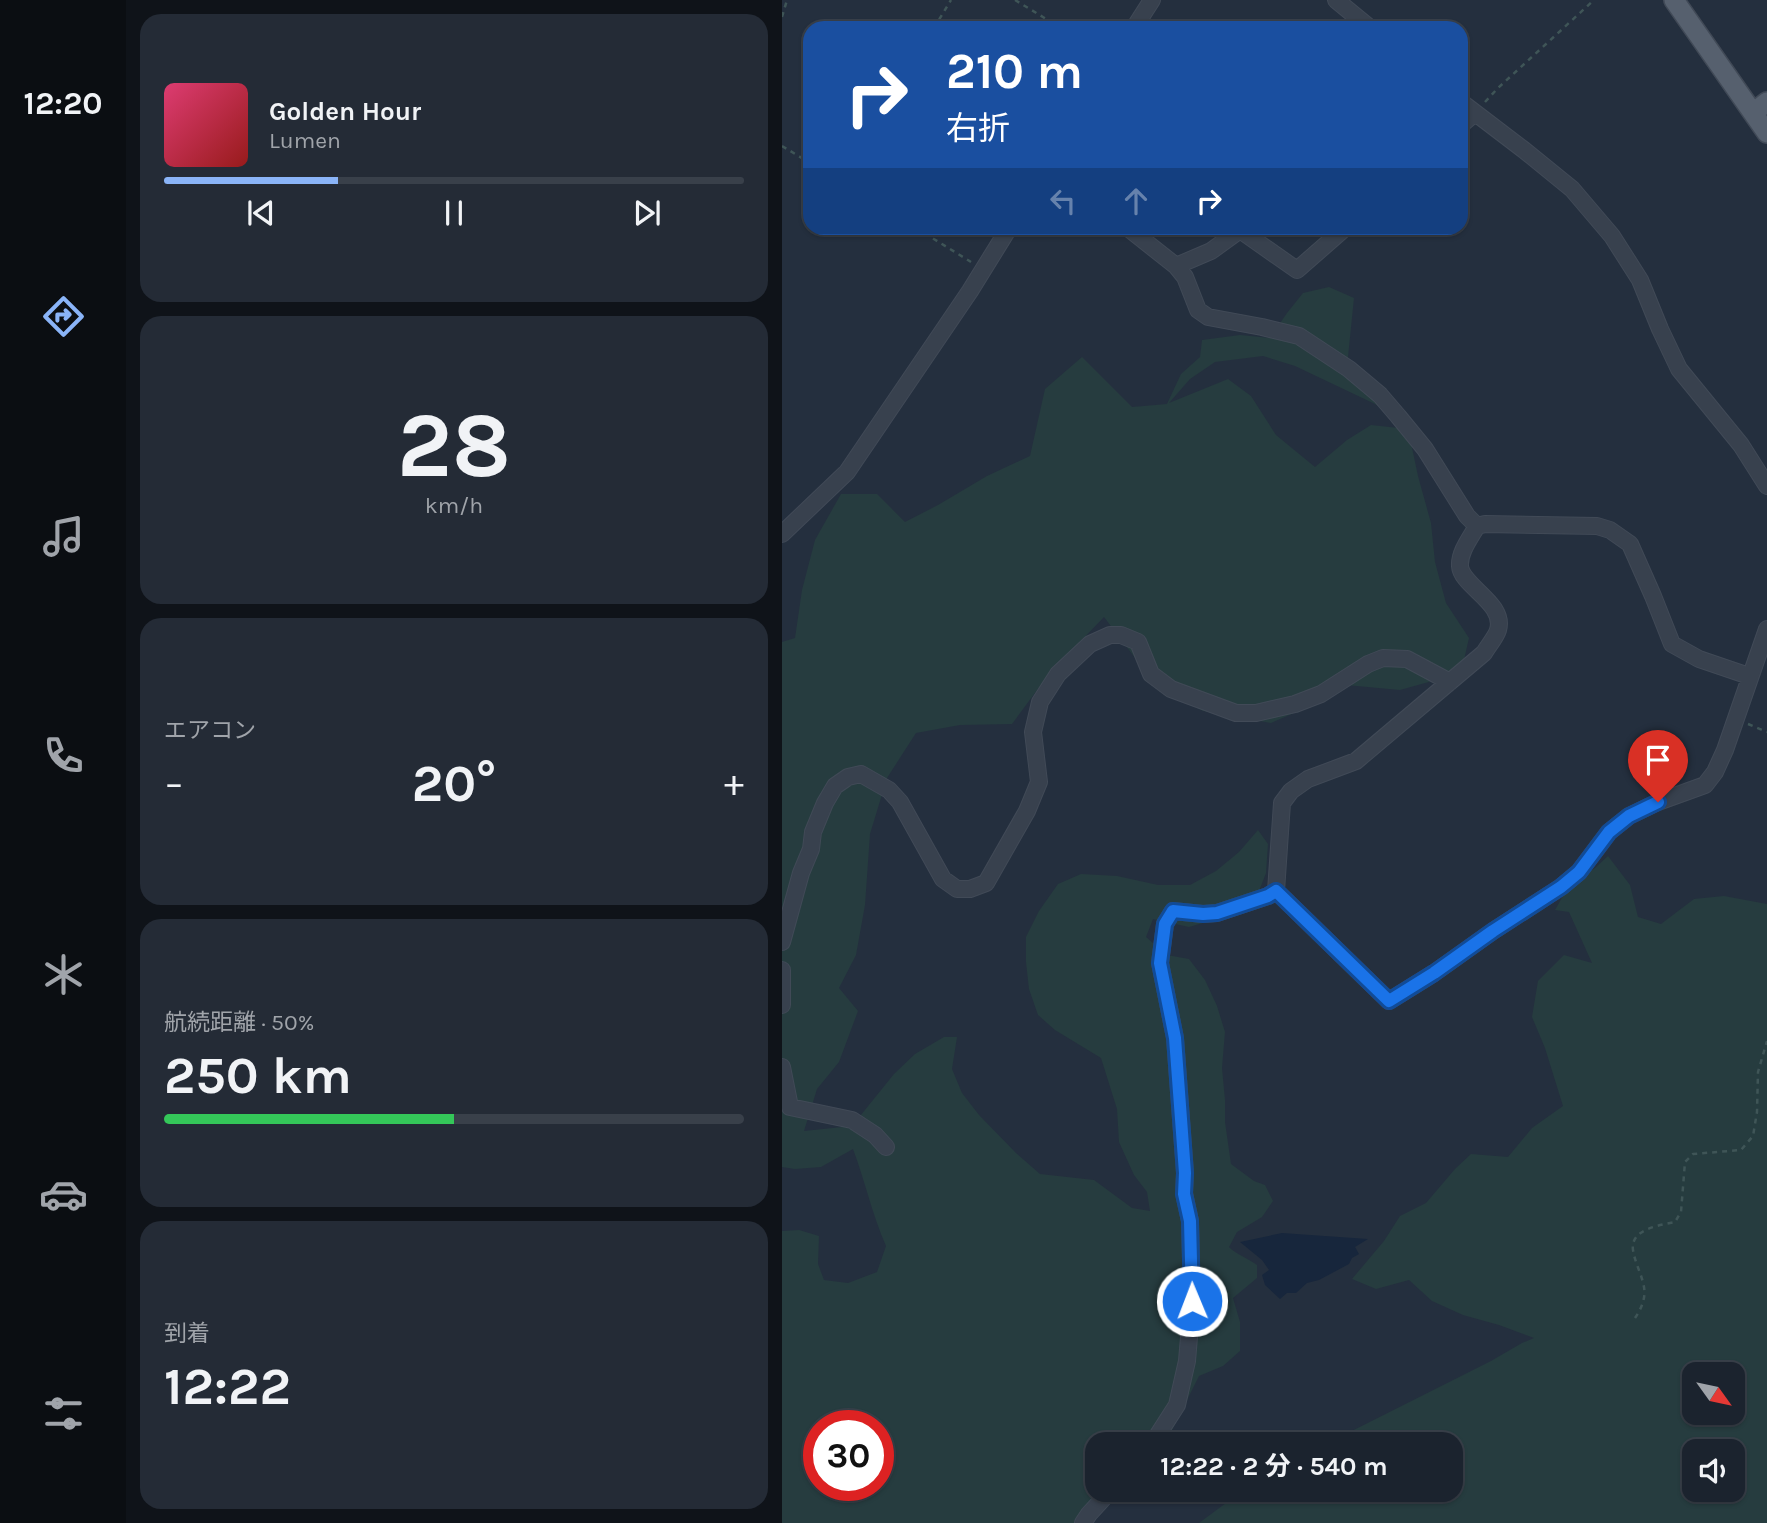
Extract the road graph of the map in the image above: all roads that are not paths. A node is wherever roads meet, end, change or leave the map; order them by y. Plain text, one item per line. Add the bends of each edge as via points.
1 (1152, 0) edge
2 (1336, 0) edge
3 (1674, 0) edge
4 (1138, 21) edge
5 (1362, 21) edge
6 (1760, 107) edge
7 (1468, 108) edge
8 (1475, 113) junction
9 (1468, 119) edge
10 (1767, 133) edge
11 (1004, 235) edge
12 (1137, 235) edge
13 (1233, 235) edge
14 (1247, 235) edge
15 (1337, 235) edge
16 (1176, 266) junction
17 (1767, 486) edge
18 (1477, 526) junction
19 (782, 534) edge
20 (1767, 629) edge
21 (1749, 677) junction
22 (1450, 682) junction
23 (1276, 891) junction
24 (782, 942) edge
25 (782, 970) edge
26 (782, 1005) edge
27 (782, 1067) edge
28 (886, 1147) dead end
29 (1160, 1432) edge
30 (1100, 1502) edge
31 (1083, 1523) edge

1 - 4 street
2 - 5 street
3 - 6 main road
6 - 10 main road
7 - 8 street
8 - 9 street
8 - 17 street via 1572,189 1612,236 1640,280 1679,369 1741,445
11 - 19 street via 847,472
12 - 16 street
13 - 16 street via 1211,251
14 - 15 street via 1297,270
16 - 18 street via 1198,310 1208,317 1299,336 1380,395 1425,449
18 - 21 street via 1597,526 1610,530 1630,544 1672,644
18 - 22 street via 1460,567 1493,607 1498,629 1484,653
20 - 21 street
21 - 23 street via 1725,750 1705,785 1629,816 1561,887 1389,1001
22 - 23 street via 1356,761 1291,791 1282,803
22 - 24 street via 1407,659 1383,658 1295,704 1236,713 1171,689 1151,674 1138,642 1110,635 1090,644 1058,674 1040,702 1033,732 1039,782 986,883 957,889 943,879 889,790 861,774 848,777 835,786 813,832
23 - 29 street via 1217,913 1173,911 1165,924 1160,963 1175,1038 1192,1301 1187,1361 1177,1405
25 - 26 street
27 - 28 street via 790,1107 852,1120
30 - 31 street

